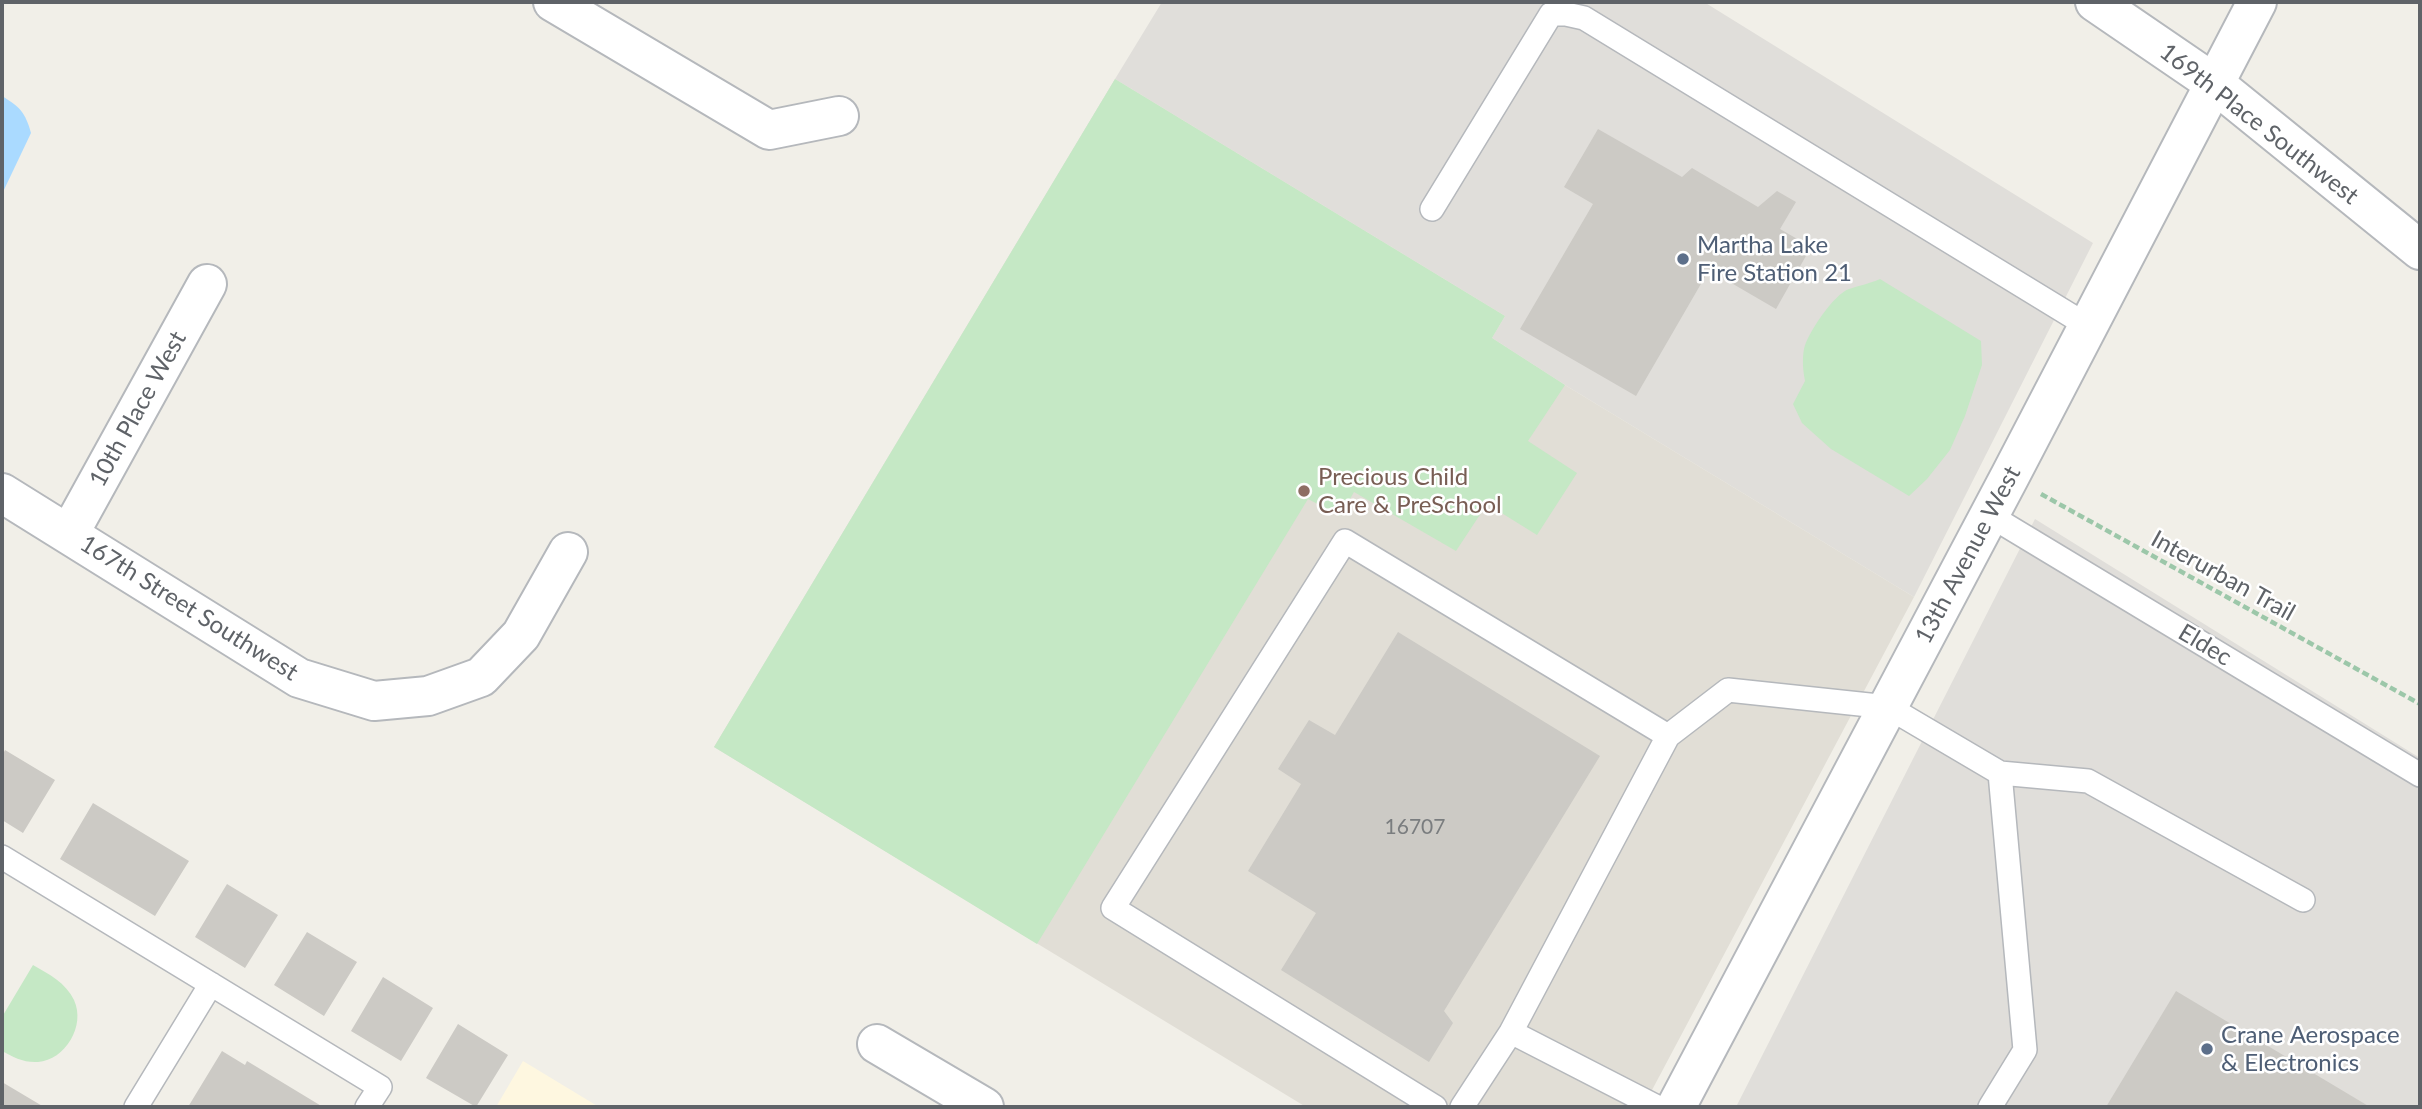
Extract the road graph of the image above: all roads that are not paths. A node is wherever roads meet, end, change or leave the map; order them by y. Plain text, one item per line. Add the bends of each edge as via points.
1 (553, 2) edge
2 (2095, 2) edge
3 (2257, 2) edge
4 (2215, 84) junction
5 (839, 116) dead end
6 (1432, 209) dead end
7 (2420, 250) edge
8 (207, 284) dead end
9 (2088, 326) junction
10 (2, 493) edge
11 (1989, 515) junction
12 (69, 534) junction
13 (568, 552) dead end
14 (1888, 708) junction
15 (1668, 736) junction
16 (2000, 773) junction
17 (2420, 775) edge
18 (2, 858) edge
19 (2303, 900) dead end
20 (211, 984) junction
21 (1511, 1031) junction
22 (877, 1044) dead end
23 (136, 1107) edge
24 (367, 1107) edge
25 (984, 1107) edge
26 (1436, 1107) edge
27 (1462, 1107) edge
28 (1657, 1107) edge
29 (1676, 1107) edge
30 (1990, 1107) edge

1 - 5 street via 769,130
2 - 4 street, 169th Place Southwest
3 - 4 street, 13th Avenue West
4 - 7 street, 169th Place Southwest
4 - 9 street, 13th Avenue West
6 - 9 lane via 1551,14 1566,14 1584,18
8 - 12 street, 10th Place West
9 - 11 street, 13th Avenue West
10 - 12 street, 167th Street Southwest
11 - 14 street, 13th Avenue West
11 - 17 lane, Eldec
12 - 13 street, 167th Street Southwest via 299,678 374,701 428,696 481,677 521,635
14 - 15 lane via 1728,690
14 - 16 lane
14 - 29 street, 13th Avenue West
15 - 21 lane
15 - 26 lane via 1345,541 1113,908
16 - 19 lane via 2088,781
16 - 30 lane via 2025,1050
18 - 20 lane
20 - 23 lane
20 - 24 lane via 380,1087
21 - 27 lane
21 - 28 lane
22 - 25 street

